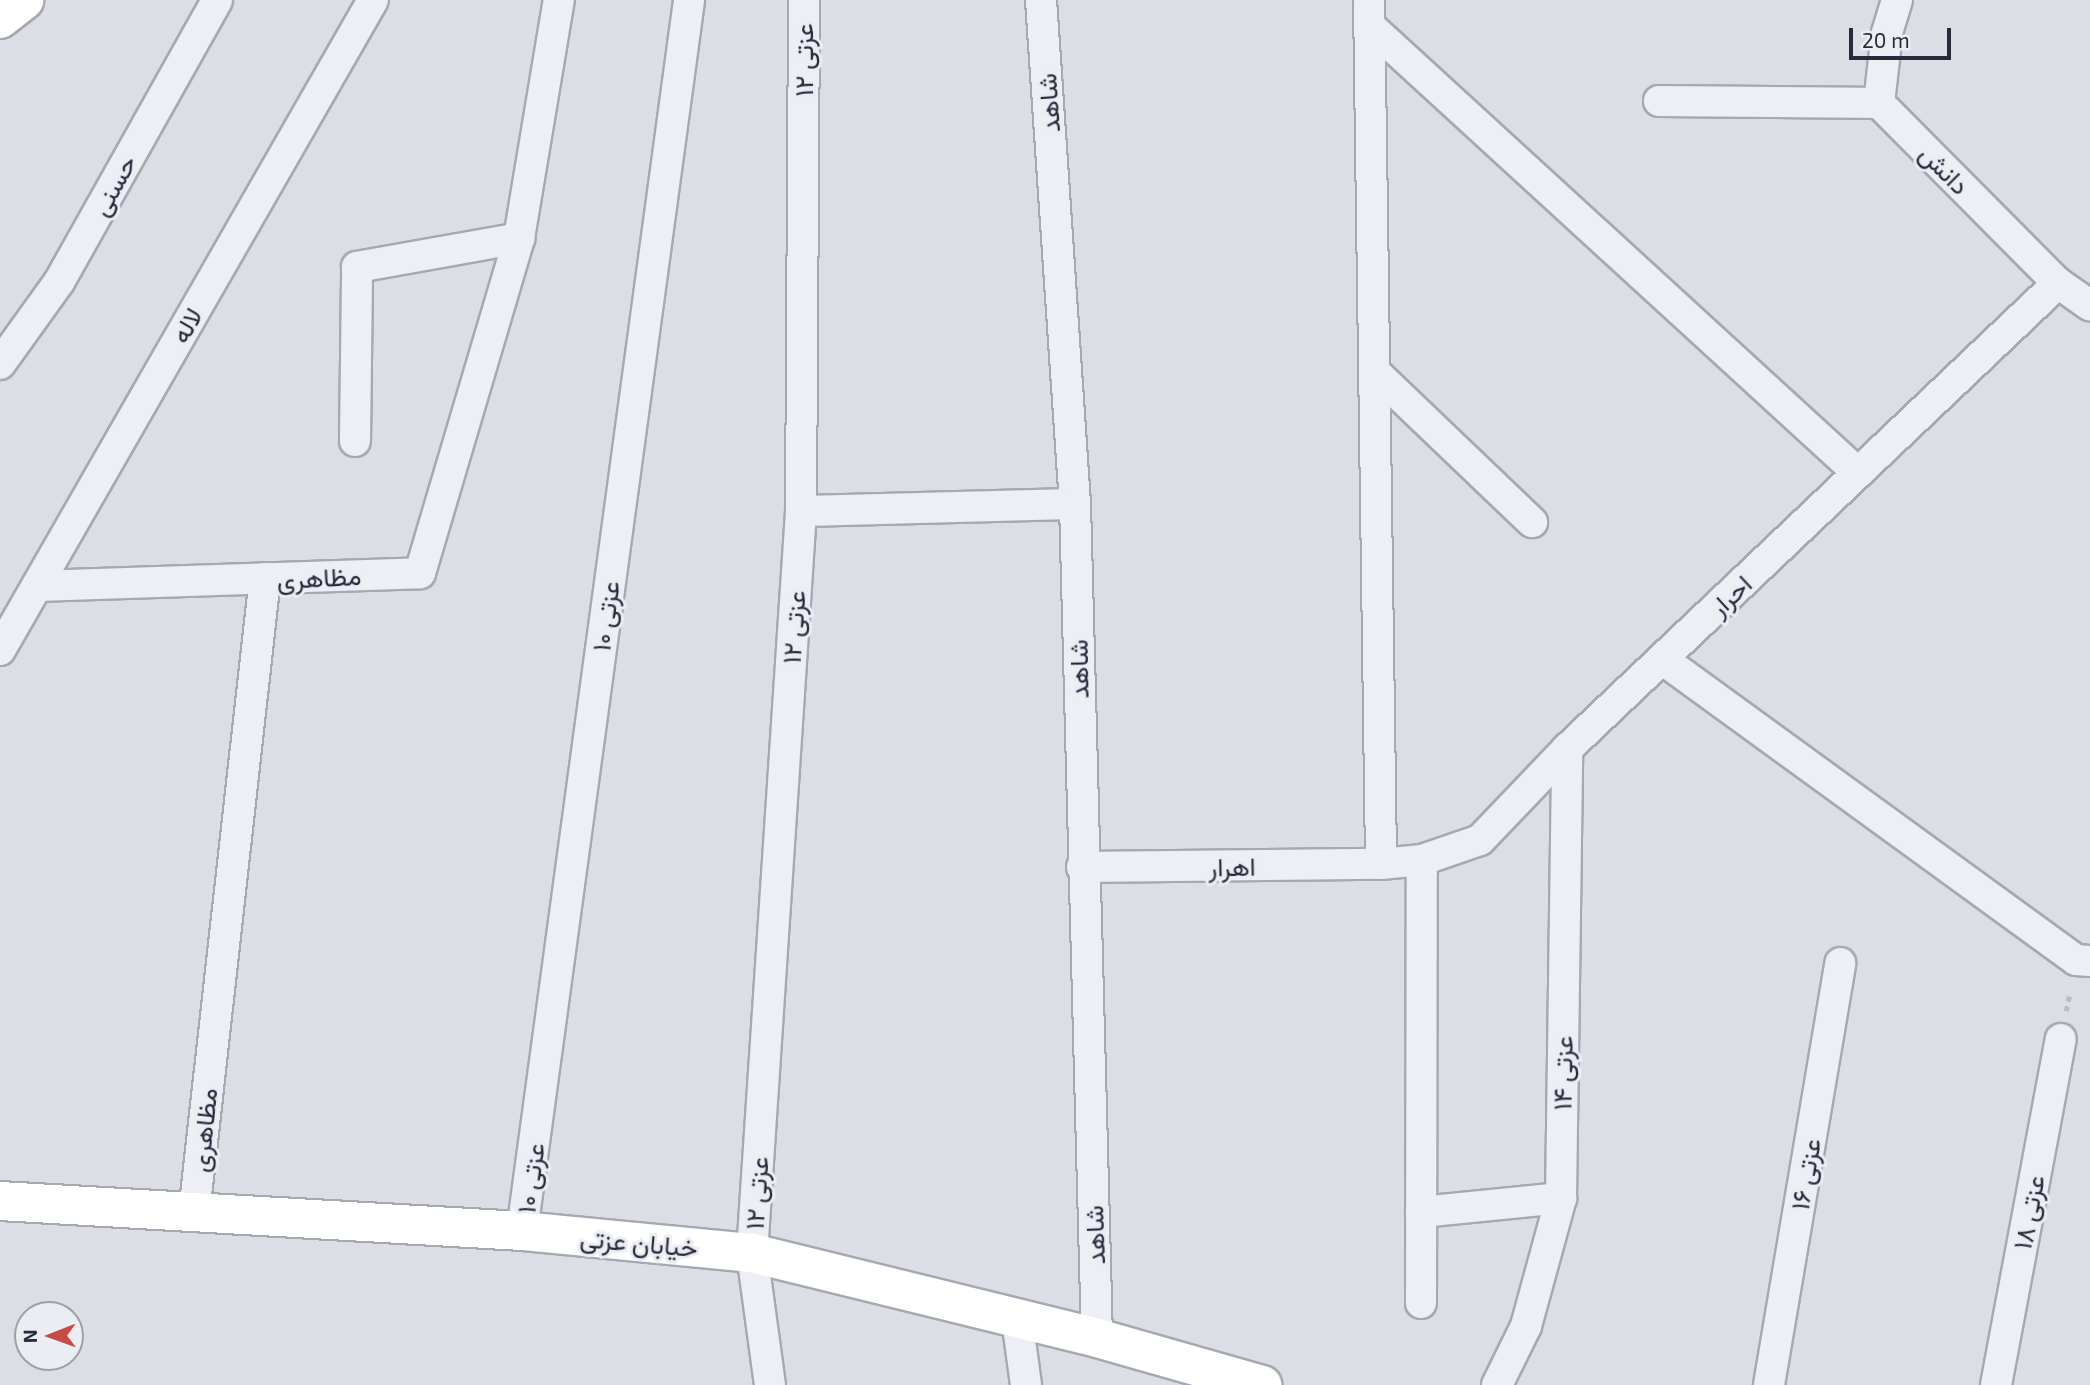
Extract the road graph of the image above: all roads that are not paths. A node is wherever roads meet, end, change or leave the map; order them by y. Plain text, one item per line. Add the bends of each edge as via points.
1 (23, 0) edge
2 (216, 0) edge
3 (373, 0) edge
4 (559, 0) edge
5 (689, 0) edge
6 (804, 0) edge
7 (1041, 0) edge
8 (1897, 0) edge
9 (1371, 14) edge
10 (0, 19) edge
11 (1659, 101) dead end
12 (1879, 103) junction
13 (519, 238) junction
14 (2058, 283) junction
15 (2090, 305) edge
16 (0, 364) edge
17 (1376, 373) junction
18 (355, 441) dead end
19 (1858, 473) junction
20 (1075, 504) junction
21 (801, 511) junction
22 (1532, 522) dead end
23 (265, 578) junction
24 (37, 586) junction
25 (0, 650) edge
26 (1661, 659) junction
27 (1567, 749) junction
28 (1422, 860) junction
29 (1381, 864) junction
30 (1082, 867) junction
31 (2083, 960) edge
32 (1840, 964) dead end
33 (2061, 1039) road end
34 (1561, 1198) junction
35 (0, 1201) edge
36 (1421, 1212) junction
37 (194, 1213) junction
38 (522, 1231) junction
39 (752, 1253) junction
40 (1420, 1303) dead end
41 (1017, 1319) junction
42 (1097, 1338) junction
43 (1220, 1380) edge
44 (770, 1385) edge
45 (1026, 1385) edge
46 (1262, 1385) edge
47 (1497, 1385) edge
48 (1769, 1385) edge
49 (1996, 1385) edge

1 - 10 street
2 - 16 street, حسنی via 59,282
3 - 24 street, لاله
4 - 13 street, مظاهری
5 - 38 street, عزتی ۱۰
6 - 21 street, عزتی ۱۲
7 - 20 street, شاهد
8 - 12 street via 1887,33
9 - 17 street
9 - 19 street
11 - 12 street
12 - 14 street, دانش
13 - 18 street via 357,267
13 - 23 street, مظاهری via 420,573
14 - 15 street, دانش
14 - 19 street, احرار
17 - 22 street
17 - 29 street
19 - 26 street, احرار
20 - 21 street
20 - 30 street, شاهد
21 - 39 street, عزتی ۱۲
23 - 24 street
23 - 37 street, مظاهری
24 - 25 street, لاله
26 - 27 street, احرار
26 - 31 street
27 - 28 street, احرار via 1480,840
27 - 34 street, عزتی ۱۴
28 - 29 street, احرار
28 - 36 street
29 - 30 street, اهرار
30 - 42 street, شاهد
32 - 48 street, عزتی ۱۶
33 - 49 street, عزتی ۱۸
34 - 36 street
34 - 47 street, عزتی ۱۴ via 1526,1326
35 - 37 street, خیابان عزتی
36 - 40 street
37 - 38 street, خیابان عزتی
38 - 39 street, خیابان عزتی
39 - 41 street, خیابان عزتی
39 - 44 street, عزتی ۱۲
41 - 42 street, خیابان عزتی
41 - 45 street
42 - 43 street, خیابان عزتی
43 - 46 street, خیابان عزتی

